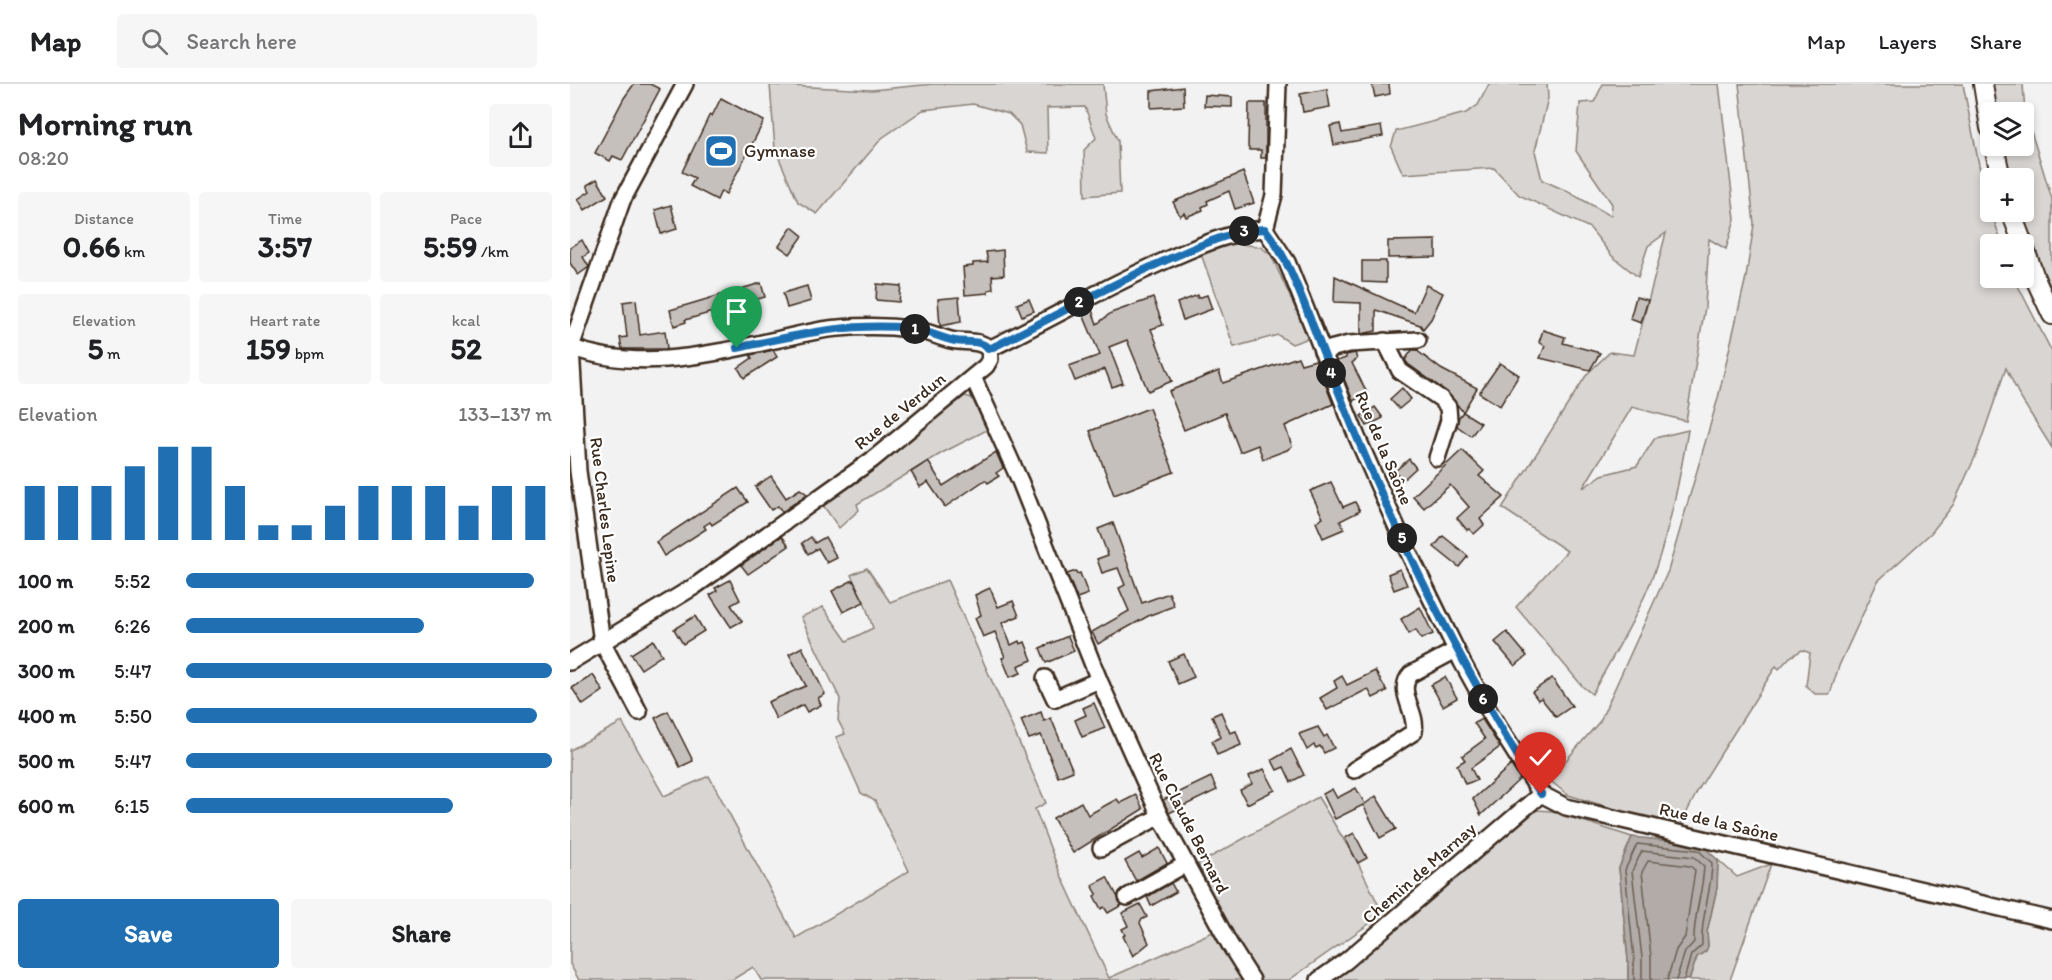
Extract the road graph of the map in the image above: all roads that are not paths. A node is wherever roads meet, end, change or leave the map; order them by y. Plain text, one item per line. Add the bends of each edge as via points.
1 (685, 84) edge
2 (1278, 84) edge
3 (1983, 84) edge
4 (1986, 102) edge
5 (1265, 229) junction
6 (2034, 272) edge
7 (570, 312) edge
8 (2052, 315) edge
9 (578, 326) junction
10 (1418, 340) dead end
11 (1385, 341) junction
12 (570, 347) edge
13 (989, 349) junction
14 (1322, 351) junction
15 (571, 368) edge
16 (973, 377) junction
17 (1437, 458) dead end
18 (602, 642) junction
19 (1456, 650) junction
20 (570, 662) edge
21 (1045, 678) dead end
22 (1099, 680) junction
23 (639, 712) dead end
24 (1354, 770) dead end
25 (1541, 794) junction
26 (1160, 816) junction
27 (1101, 848) dead end
28 (1186, 864) junction
29 (1127, 897) dead end
30 (2052, 920) edge
31 (1252, 980) edge
32 (1319, 980) edge

1 - 9 street, Rue Charles Lepine via 622,201
2 - 5 street via 1274,195
3 - 4 main road
5 - 13 street via 1221,238 1164,261
5 - 14 street, Rue de la Saône via 1287,262
6 - 8 main road
7 - 9 street
9 - 12 street, Rue Charles Lepine
10 - 11 street
11 - 14 street
11 - 17 street via 1400,371 1448,407 1449,420
12 - 13 street via 615,360 656,361 852,327 912,328 958,342 982,343
12 - 15 street, Rue Charles Lepine
13 - 16 street, Rue de Verdun via 990,359
14 - 19 street, Rue de la Saône via 1375,478
15 - 18 street, Rue Charles Lepine via 578,471
16 - 18 street, Rue de Verdun via 872,460 695,586
16 - 22 street, Rue Claude Bernard via 1020,481
18 - 20 street, Rue de Verdun
18 - 23 street, Rue Charles Lepine
19 - 24 street via 1407,678 1406,696 1414,716 1414,732
19 - 25 street, Rue de la Saône
21 - 22 street via 1055,699
22 - 26 street, Rue Claude Bernard
25 - 30 street, Rue de la Saône via 1566,807
25 - 32 street, Chemin de Marnay
26 - 27 street
26 - 28 street, Rue Claude Bernard
28 - 29 street
28 - 31 street, Rue Claude Bernard

